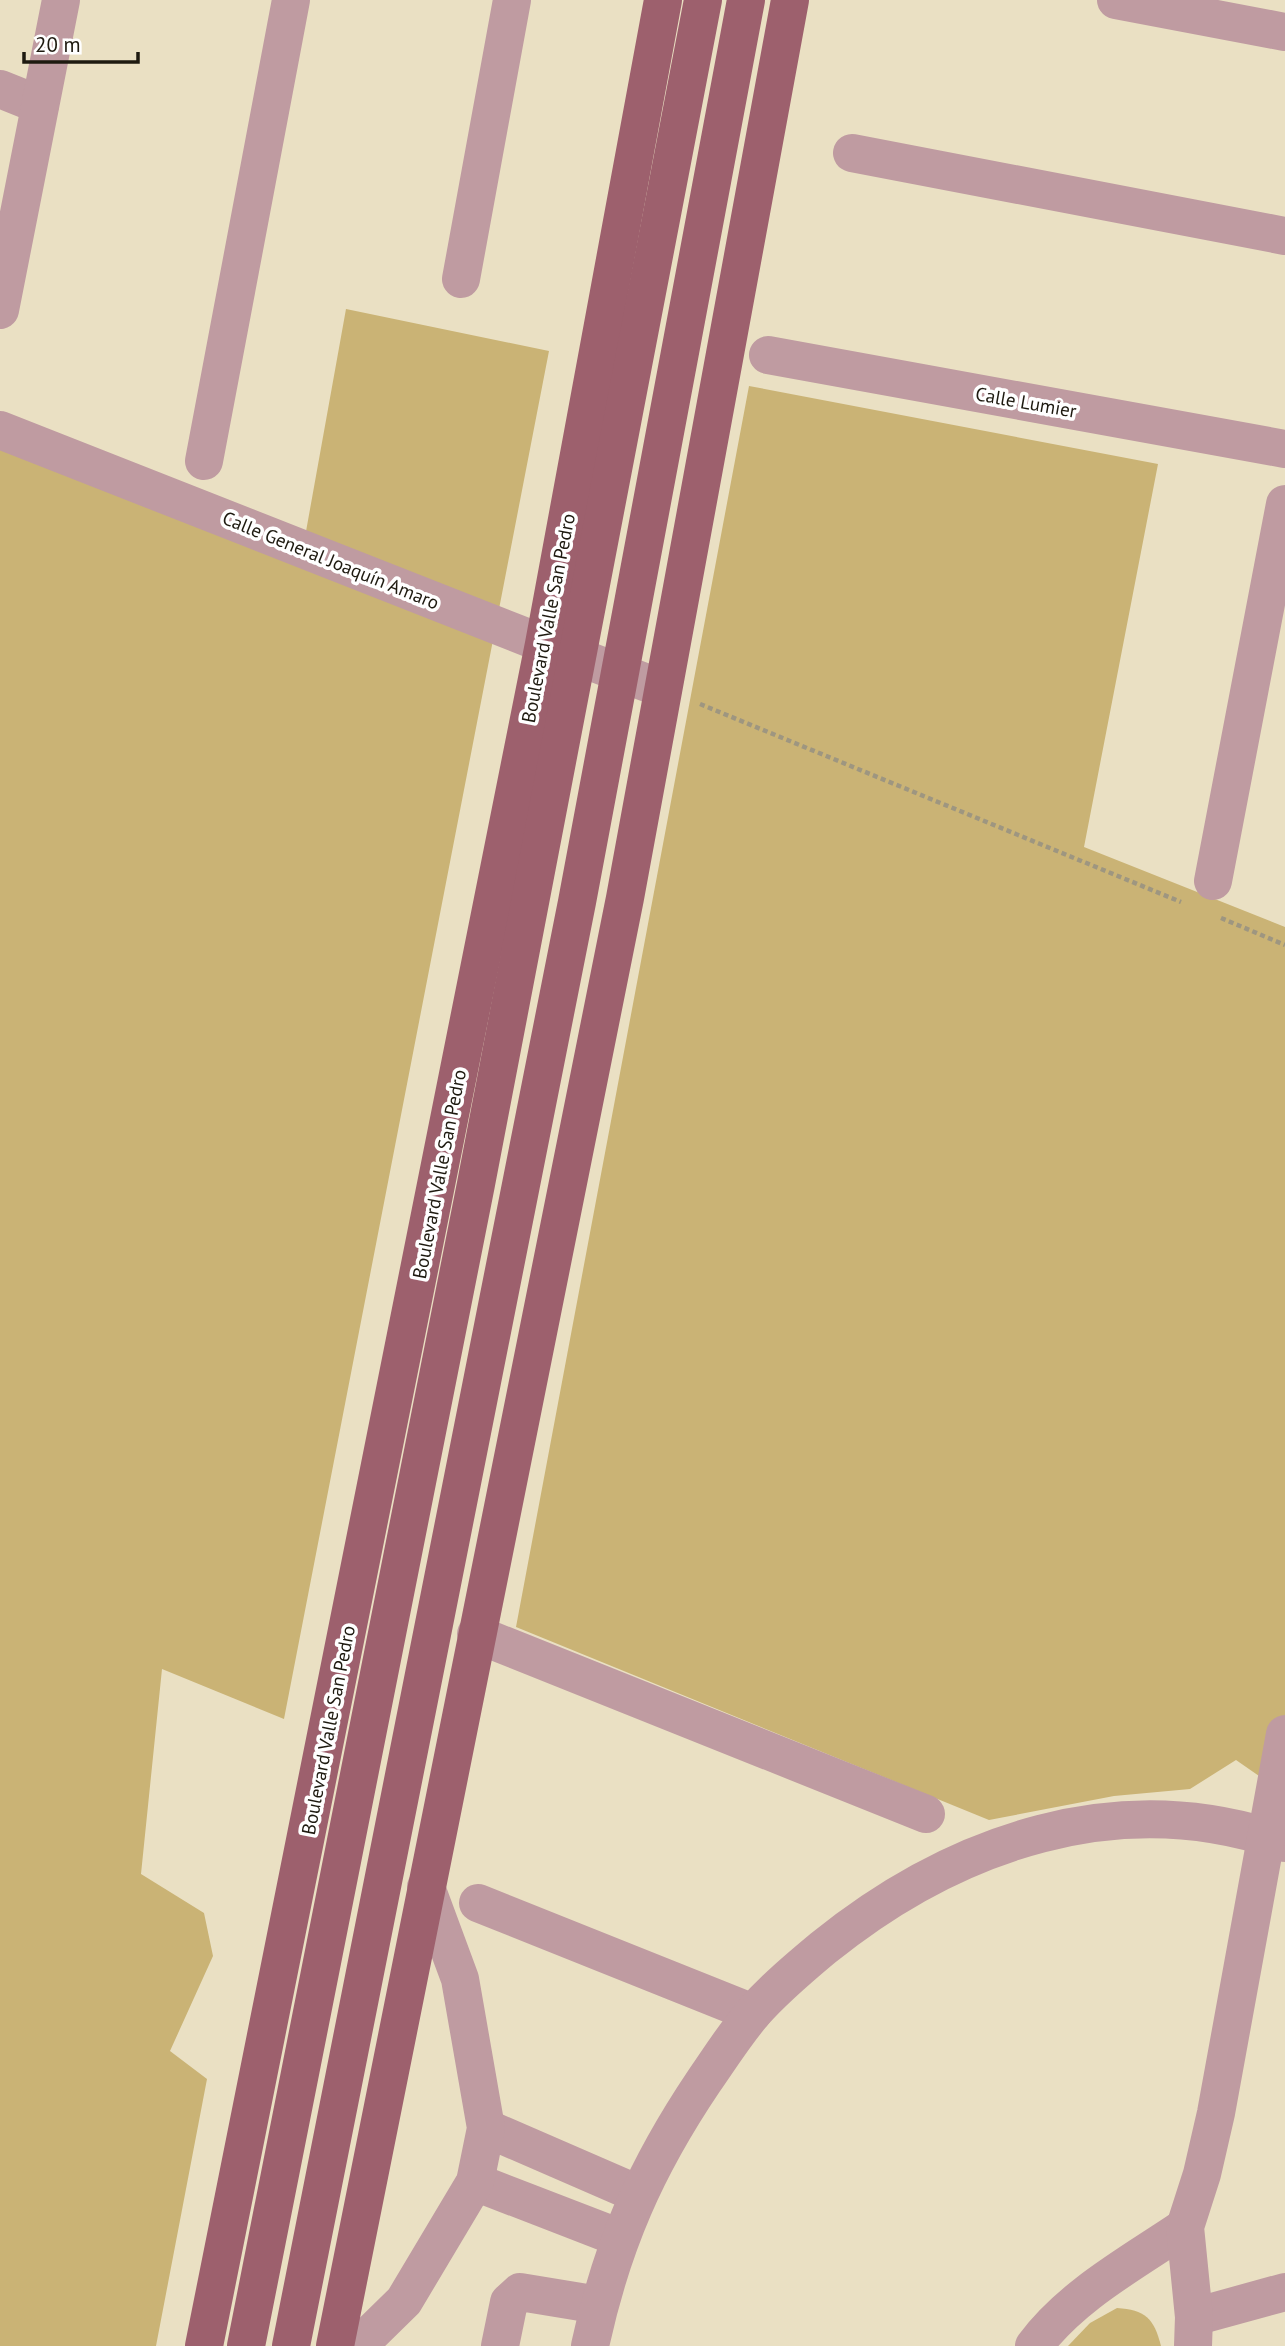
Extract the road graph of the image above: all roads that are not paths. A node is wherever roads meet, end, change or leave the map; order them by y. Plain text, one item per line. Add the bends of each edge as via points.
1 (61, 0) edge
2 (291, 0) edge
3 (512, 0) edge
4 (663, 0) edge
5 (704, 0) edge
6 (1116, 0) edge
7 (746, 4) edge
8 (789, 8) edge
9 (1285, 32) edge
10 (0, 89) edge
11 (40, 106) junction
12 (852, 153) dead end
13 (1285, 236) edge
14 (461, 279) dead end
15 (1, 305) edge
16 (768, 355) dead end
17 (0, 430) edge
18 (1285, 449) edge
19 (204, 461) dead end
20 (1285, 504) edge
21 (1281, 551) edge
22 (561, 650) junction
23 (621, 673) junction
24 (663, 689) junction
25 (1202, 899) road end
26 (439, 1175) junction
27 (476, 1184) junction
28 (476, 1634) junction
29 (1285, 1734) edge
30 (926, 1814) dead end
31 (1276, 1840) edge
32 (426, 1887) junction
33 (478, 1903) dead end
34 (753, 2013) junction
35 (486, 2128) junction
36 (475, 2182) junction
37 (638, 2194) junction
38 (1185, 2227) junction
39 (620, 2238) junction
40 (1285, 2292) edge
41 (599, 2305) junction
42 (1193, 2331) edge
43 (204, 2346) edge
44 (246, 2346) edge
45 (291, 2346) edge
46 (335, 2346) edge
47 (358, 2346) edge
48 (500, 2346) edge
49 (590, 2346) edge
50 (1034, 2346) edge

1 - 11 street
2 - 19 street
3 - 14 street
4 - 22 main road, Boulevard Valle San Pedro
5 - 7 main road
5 - 22 main road, Boulevard Valle San Pedro
6 - 9 street
7 - 8 main road
7 - 23 main road
8 - 24 main road
10 - 11 street
11 - 15 street
12 - 13 street
16 - 18 street, Calle Lumier
17 - 22 street, Calle General Joaquín Amaro
20 - 21 street
21 - 25 street
22 - 23 street, Calle General Joaquín Amaro
22 - 26 main road, Boulevard Valle San Pedro
22 - 27 main road, Boulevard Valle San Pedro
23 - 24 street, Calle General Joaquín Amaro
23 - 45 main road
24 - 28 main road
26 - 27 main road
26 - 43 main road, Boulevard Valle San Pedro
27 - 44 main road, Boulevard Valle San Pedro
28 - 30 street
28 - 32 main road
29 - 31 street
31 - 34 street via 1223,1825 1124,1819 1067,1826 1014,1841 951,1866 905,1891 796,1970
31 - 38 street via 1202,2174
32 - 35 street via 460,1979
32 - 46 main road
33 - 34 street
34 - 37 street via 681,2116
35 - 36 street
35 - 37 street
36 - 39 street
36 - 47 street via 404,2301
37 - 39 street
38 - 42 street
38 - 50 street via 1078,2300
39 - 41 street
40 - 42 street
41 - 48 street via 520,2292 509,2302
41 - 49 street

